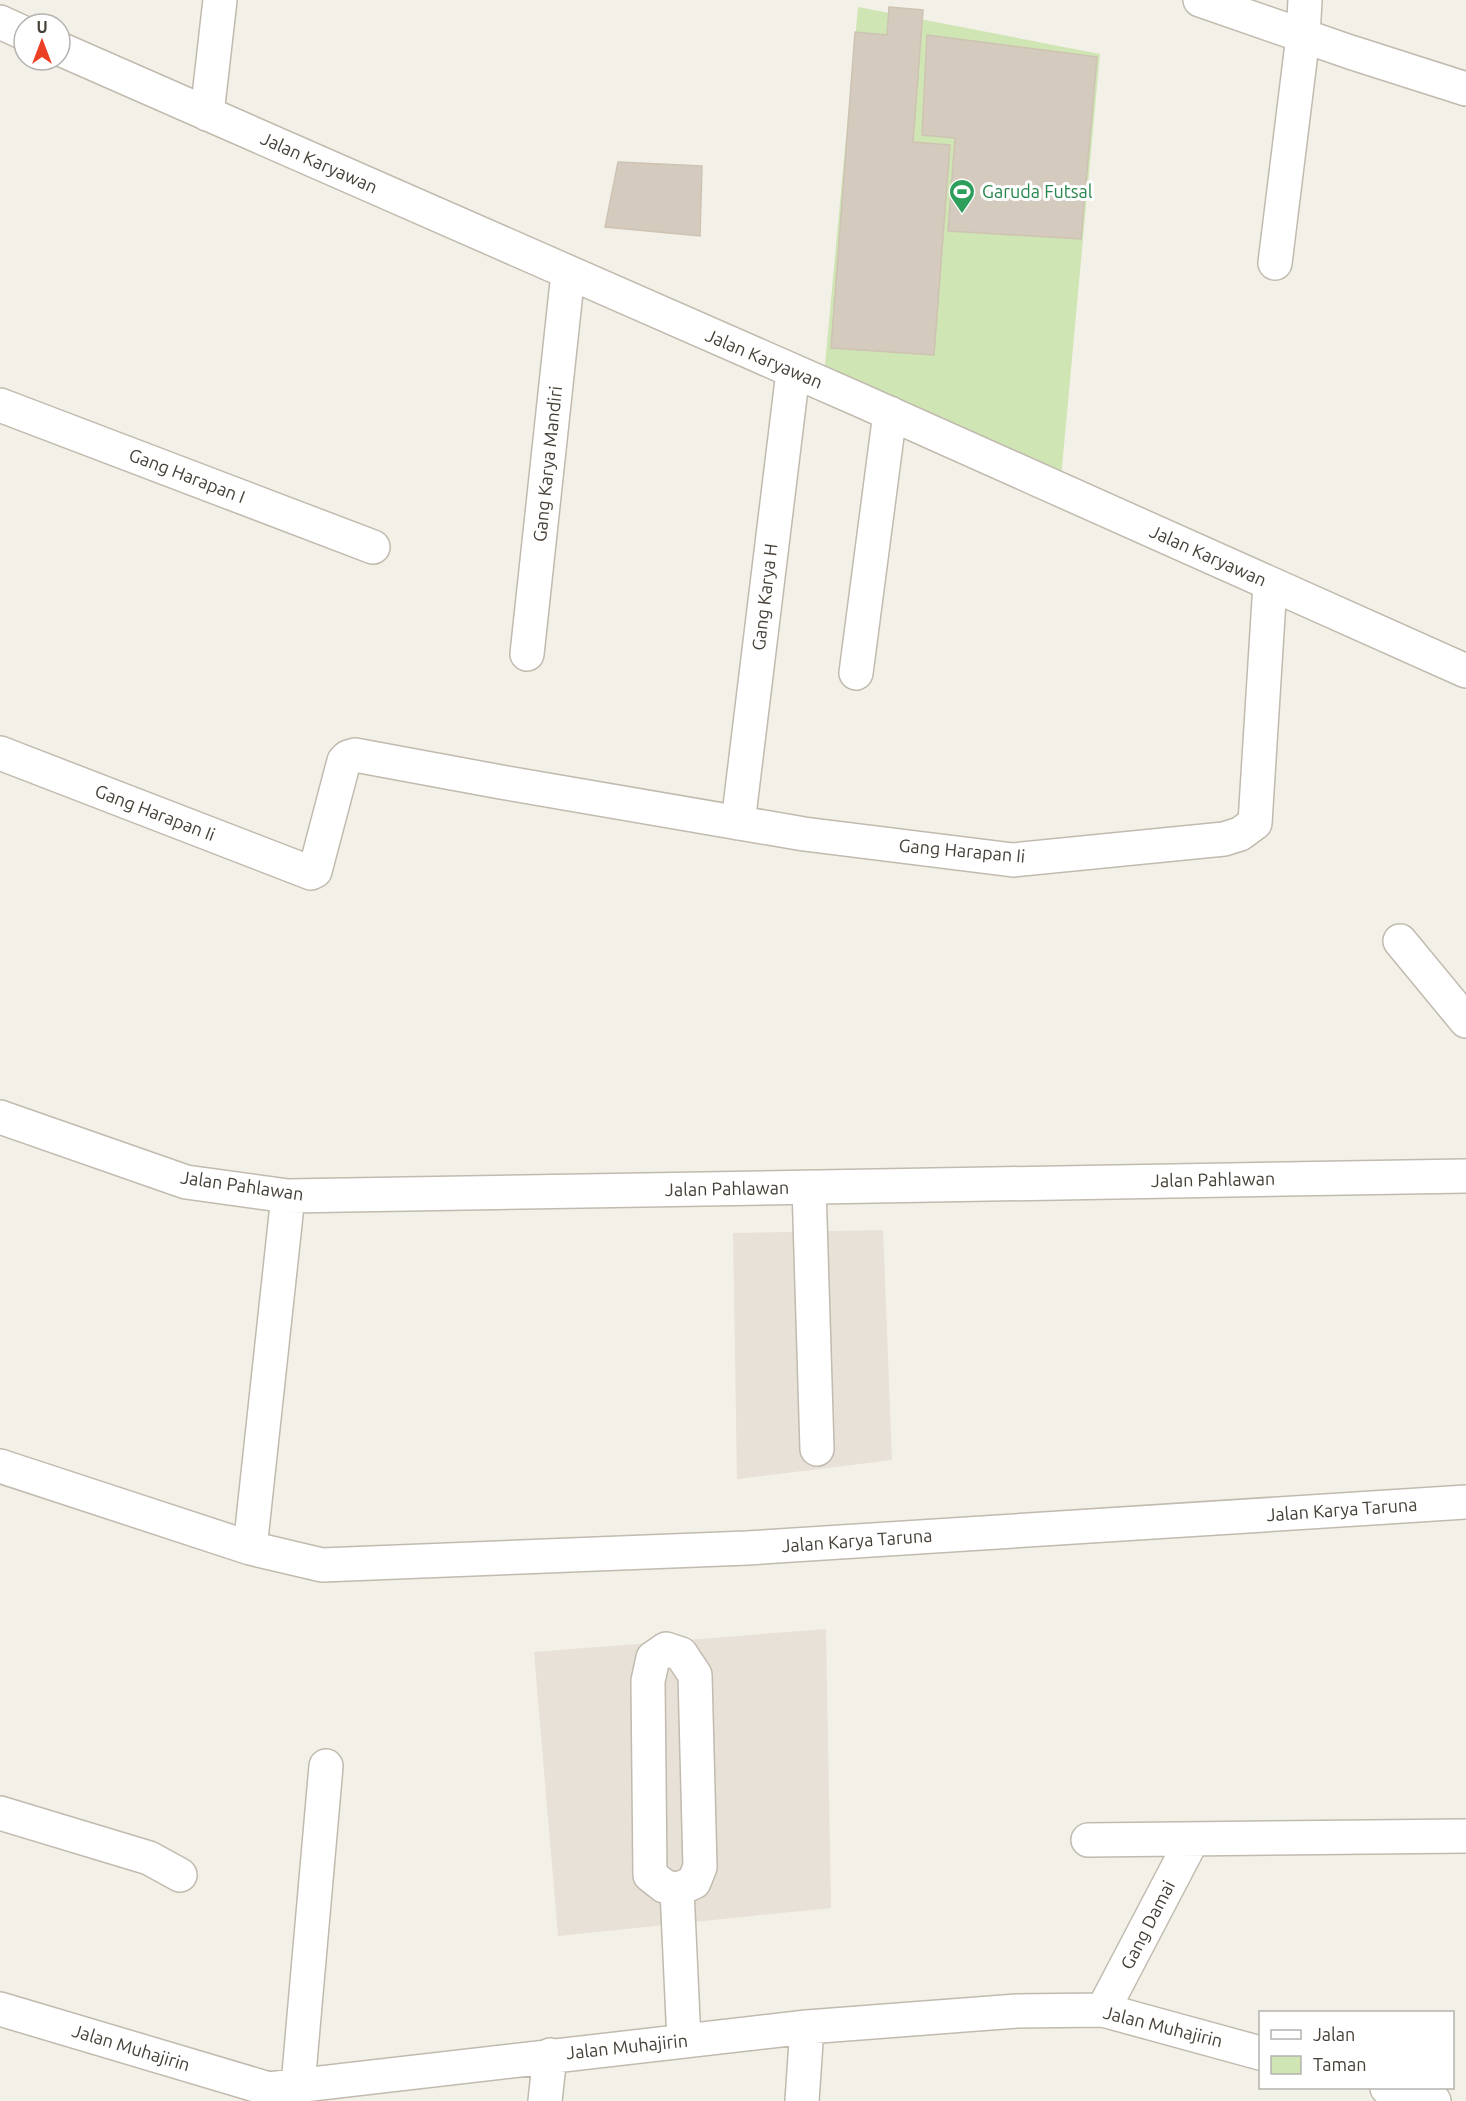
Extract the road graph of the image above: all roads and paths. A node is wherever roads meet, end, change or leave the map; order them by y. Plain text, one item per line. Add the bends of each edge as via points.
1 (220, 0) edge
2 (1200, 0) edge
3 (1305, 0) edge
4 (1303, 36) junction
5 (72, 54) edge
6 (1466, 89) edge
7 (207, 114) junction
8 (1275, 263) dead end
9 (568, 273) junction
10 (793, 372) junction
11 (0, 405) edge
12 (890, 413) junction
13 (374, 547) dead end
14 (1270, 584) junction
15 (527, 654) dead end
16 (1466, 671) edge
17 (856, 674) dead end
18 (0, 753) edge
19 (738, 823) junction
20 (1400, 940) dead end
21 (1466, 1021) edge
22 (0, 1117) edge
23 (1466, 1176) edge
24 (809, 1187) junction
25 (288, 1196) junction
26 (817, 1449) dead end
27 (0, 1466) edge
28 (1466, 1502) edge
29 (250, 1548) junction
30 (326, 1766) dead end
31 (0, 1813) edge
32 (1466, 1836) edge
33 (1088, 1840) dead end
34 (1192, 1840) junction
35 (180, 1875) dead end
36 (677, 1890) junction
37 (0, 2009) edge
38 (1103, 2010) junction
39 (807, 2027) junction
40 (684, 2041) junction
41 (1259, 2053) edge
42 (550, 2055) junction
43 (1391, 2089) edge
44 (309, 2090) edge
45 (545, 2101) edge
46 (802, 2101) edge
47 (1434, 2101) edge

1 - 7 street
2 - 4 street
3 - 4 street
4 - 6 street
4 - 8 street
5 - 7 street, Jalan Karyawan
7 - 9 street, Jalan Karyawan
9 - 10 street, Jalan Karyawan
9 - 15 street, Gang Karya Mandiri
10 - 12 street, Jalan Karyawan
10 - 19 street, Gang Karya H
11 - 13 street, Gang Harapan I
12 - 14 street, Jalan Karyawan
12 - 17 street
14 - 16 street, Jalan Karyawan
14 - 19 street, Gang Harapan Ii via 1255,823 1240,834 1224,839 1013,860
18 - 19 street, Gang Harapan Ii via 311,873 315,871 344,761 355,755
20 - 21 street
22 - 25 street, Jalan Pahlawan via 186,1182
23 - 24 street, Jalan Pahlawan
24 - 25 street, Jalan Pahlawan
24 - 26 street
25 - 29 street
27 - 29 street, Jalan Karya Taruna
28 - 29 street, Jalan Karya Taruna via 747,1548 322,1566
30 - 44 street
31 - 35 street via 149,1858
32 - 34 street
33 - 34 street
34 - 38 street, Gang Damai
36 - 36 street via 664,1886 651,1875 648,1681 653,1658 666,1649 681,1654 695,1675 700,1867 694,1882
36 - 40 street
37 - 44 street, Jalan Muhajirin via 269,2089
38 - 39 street, Jalan Muhajirin via 1017,2011
38 - 41 street, Jalan Muhajirin
39 - 40 street, Jalan Muhajirin
39 - 46 street
40 - 42 street, Jalan Muhajirin
42 - 44 street, Jalan Muhajirin
42 - 45 street
43 - 47 street

